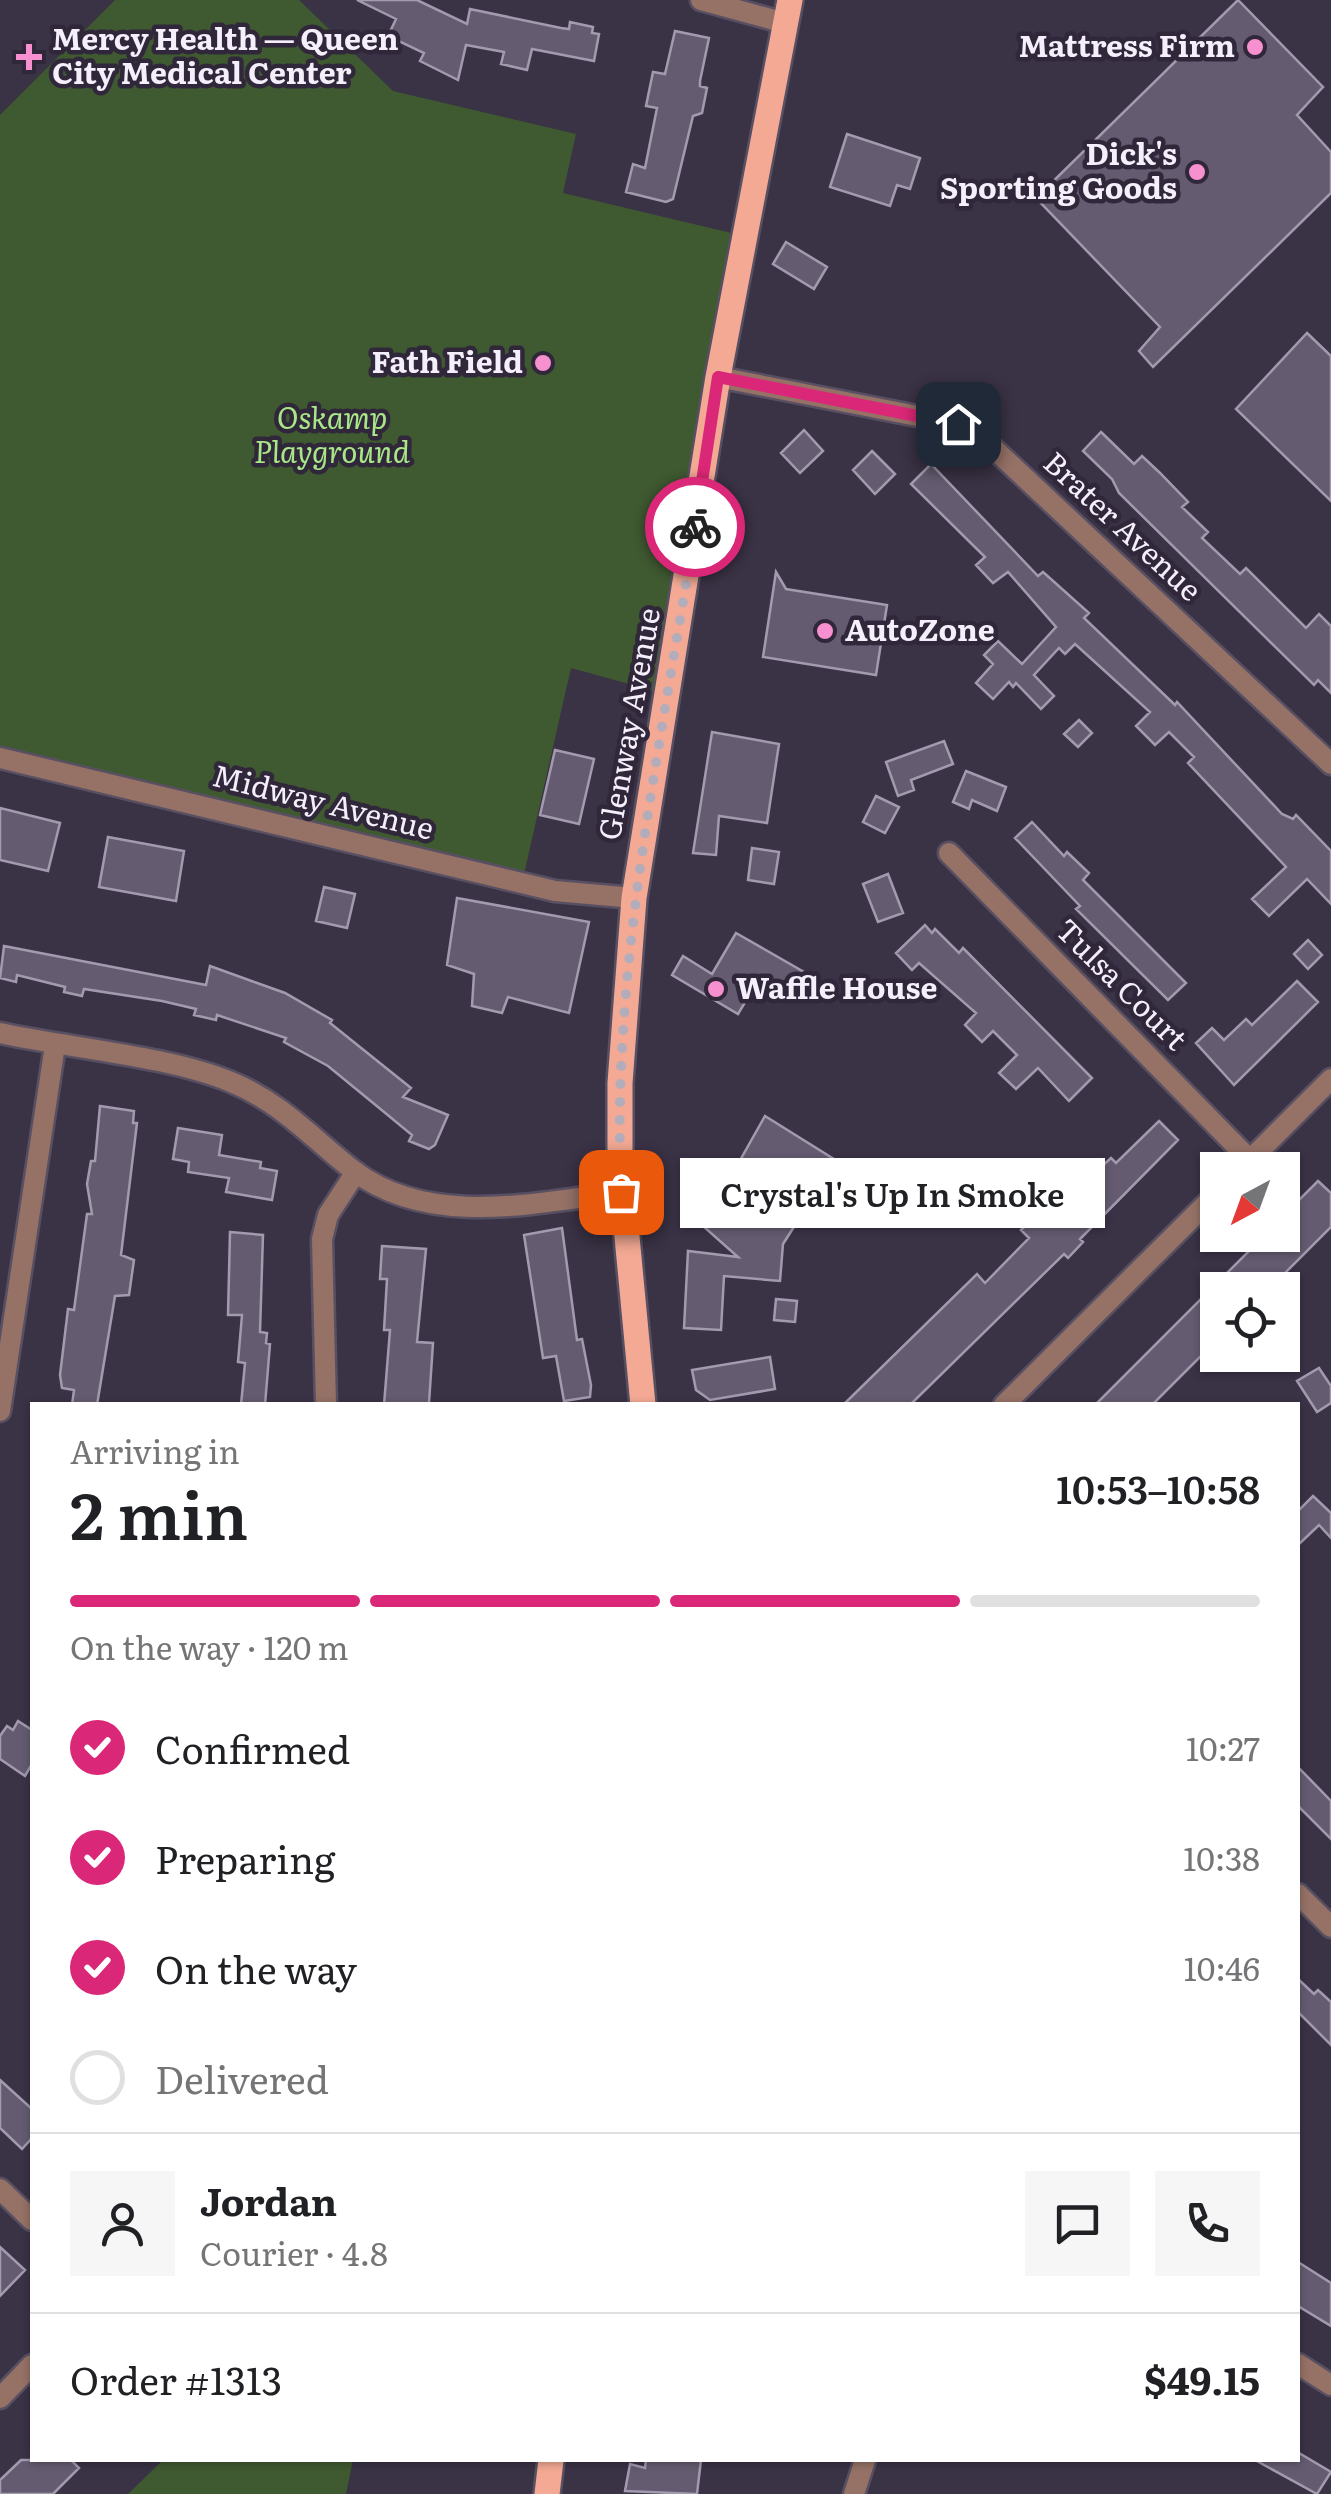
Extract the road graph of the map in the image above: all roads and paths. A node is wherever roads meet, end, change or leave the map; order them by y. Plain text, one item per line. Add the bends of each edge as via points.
1 (701, 0) edge
2 (787, 12) edge
3 (718, 377) junction
4 (0, 758) edge
5 (1331, 764) edge
6 (949, 853) dead end
7 (634, 898) junction
8 (0, 1033) edge
9 (54, 1045) junction
10 (1331, 1079) edge
11 (1233, 1152) edge
12 (1258, 1152) edge
13 (356, 1172) junction
14 (621, 1192) junction
15 (1200, 1210) edge
16 (326, 1402) edge
17 (643, 1402) edge
18 (1007, 1402) edge
19 (0, 1411) edge
20 (1300, 1896) edge
21 (1331, 1927) edge
22 (0, 2189) edge
23 (30, 2218) edge
24 (1300, 2365) edge
25 (30, 2368) edge
26 (1331, 2386) edge
27 (0, 2398) edge
28 (551, 2462) edge
29 (864, 2462) edge
30 (547, 2494) edge
31 (854, 2494) edge

1 - 2 street
2 - 3 main road, Glenway Avenue
3 - 5 street, Brater Avenue via 958,424 978,434
3 - 7 main road, Glenway Avenue
4 - 7 street, Midway Avenue via 554,891
6 - 11 street, Tulsa Court
7 - 14 main road, Glenway Avenue via 620,1071
8 - 9 street
9 - 13 street via 229,1081 293,1116
9 - 19 street
10 - 12 street
13 - 14 street via 412,1198 453,1206 494,1208
13 - 16 street via 328,1214 322,1239
14 - 17 main road, Glenway Avenue
15 - 18 street
20 - 21 street
22 - 23 street
24 - 26 street
25 - 27 street
28 - 30 main road
29 - 31 street

